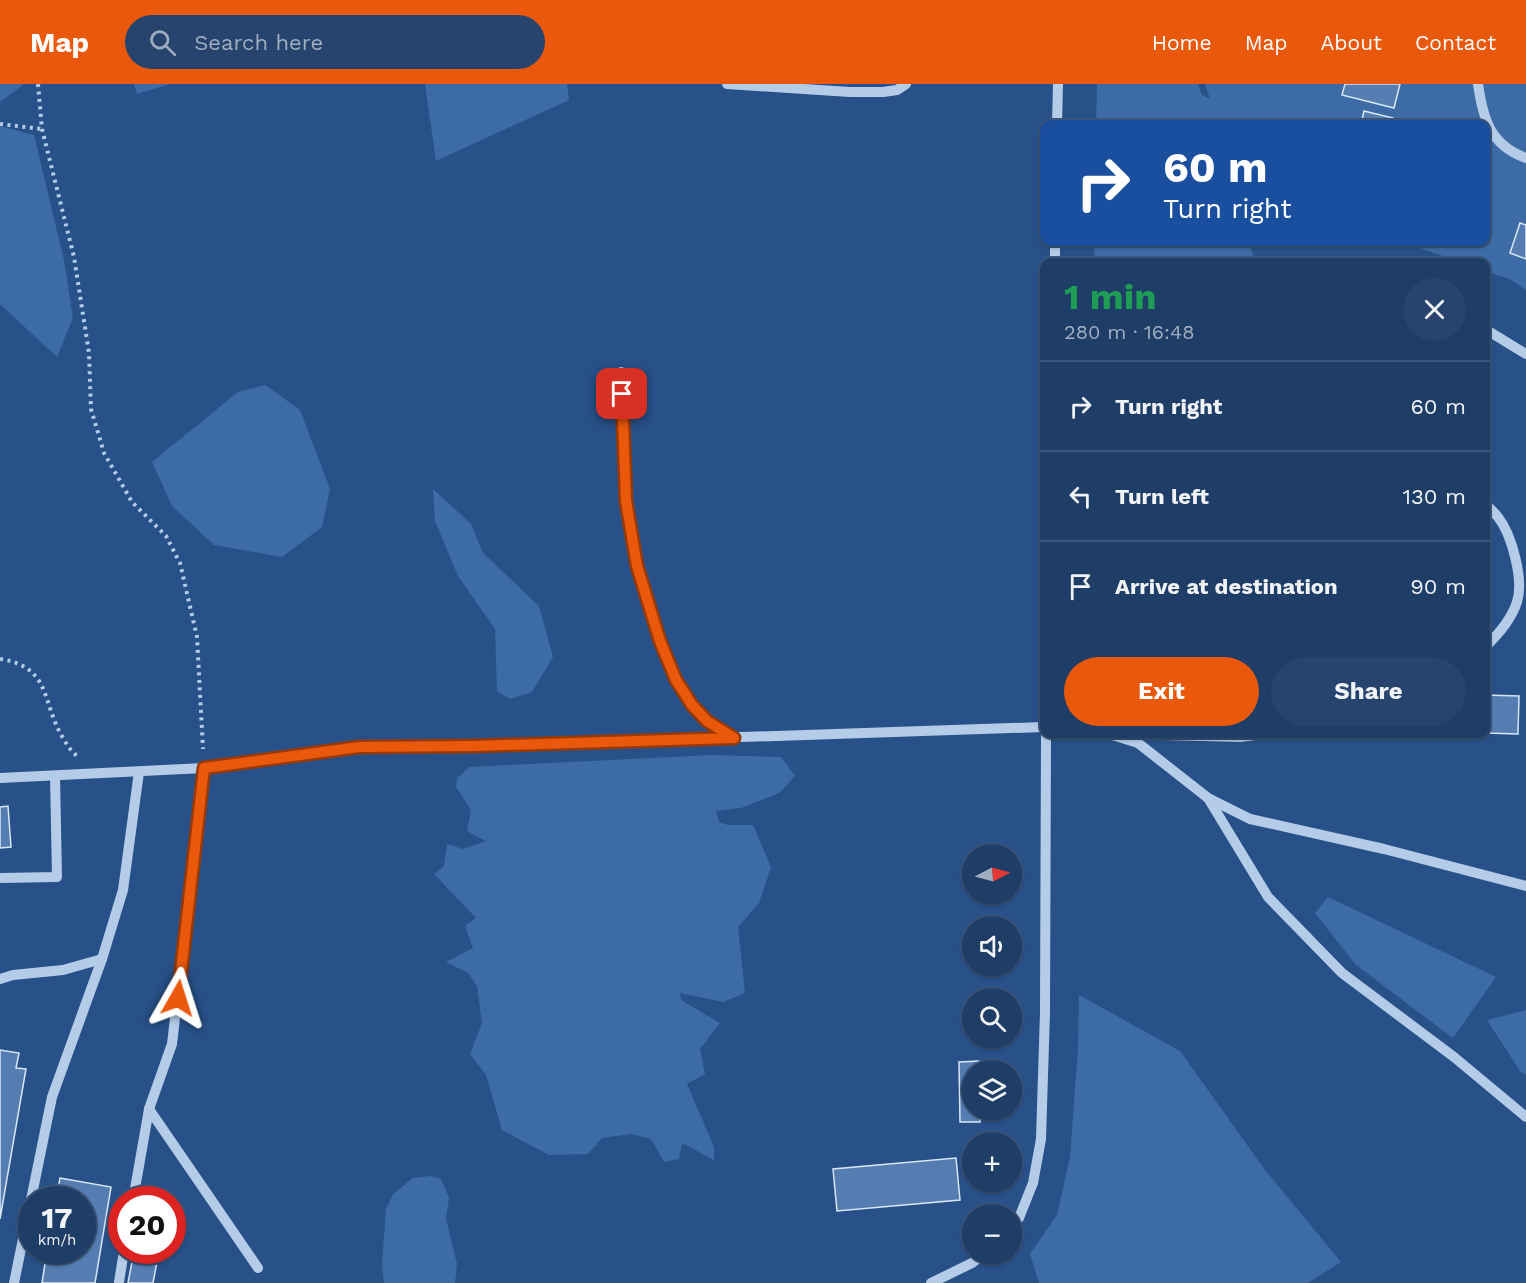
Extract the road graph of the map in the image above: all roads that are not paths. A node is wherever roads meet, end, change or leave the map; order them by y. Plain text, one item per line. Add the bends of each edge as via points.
1 (727, 84) edge
2 (906, 84) edge
3 (1058, 84) edge
4 (1478, 84) edge
5 (1057, 120) edge
6 (1486, 120) edge
7 (1490, 130) edge
8 (1526, 158) edge
9 (1490, 332) edge
10 (1526, 354) edge
11 (621, 372) dead end
12 (1490, 508) edge
13 (1490, 642) edge
14 (1040, 727) edge
15 (734, 738) junction
16 (1046, 738) edge
17 (1125, 738) edge
18 (204, 768) junction
19 (139, 772) junction
20 (55, 776) junction
21 (0, 778) edge
22 (1208, 798) junction
23 (0, 879) edge
24 (1526, 886) edge
25 (102, 959) junction
26 (0, 979) edge
27 (149, 1109) junction
28 (1526, 1117) edge
29 (135, 1186) edge
30 (1022, 1211) edge
31 (122, 1264) edge
32 (970, 1264) edge
33 (258, 1268) dead end
34 (119, 1282) edge
35 (14, 1283) edge
36 (931, 1283) edge

1 - 2 street via 850,92 883,92
3 - 5 street
4 - 6 street
7 - 8 street via 1510,152
9 - 10 street
11 - 15 street via 626,501 637,566 660,641 676,680 692,705 707,721
12 - 13 street via 1512,543 1519,575 1518,601 1502,631
14 - 15 street
15 - 18 street via 359,747
16 - 30 street via 1041,1139 1034,1183
17 - 22 street via 1138,743
18 - 19 street
18 - 27 street via 172,1044
19 - 20 street
19 - 25 street via 123,890
20 - 21 street
20 - 23 street via 57,877
22 - 24 street via 1250,819
22 - 28 street via 1268,897 1342,973
25 - 26 street via 63,970
25 - 35 street via 52,1097
27 - 29 street
27 - 33 street
31 - 34 street
32 - 36 street

